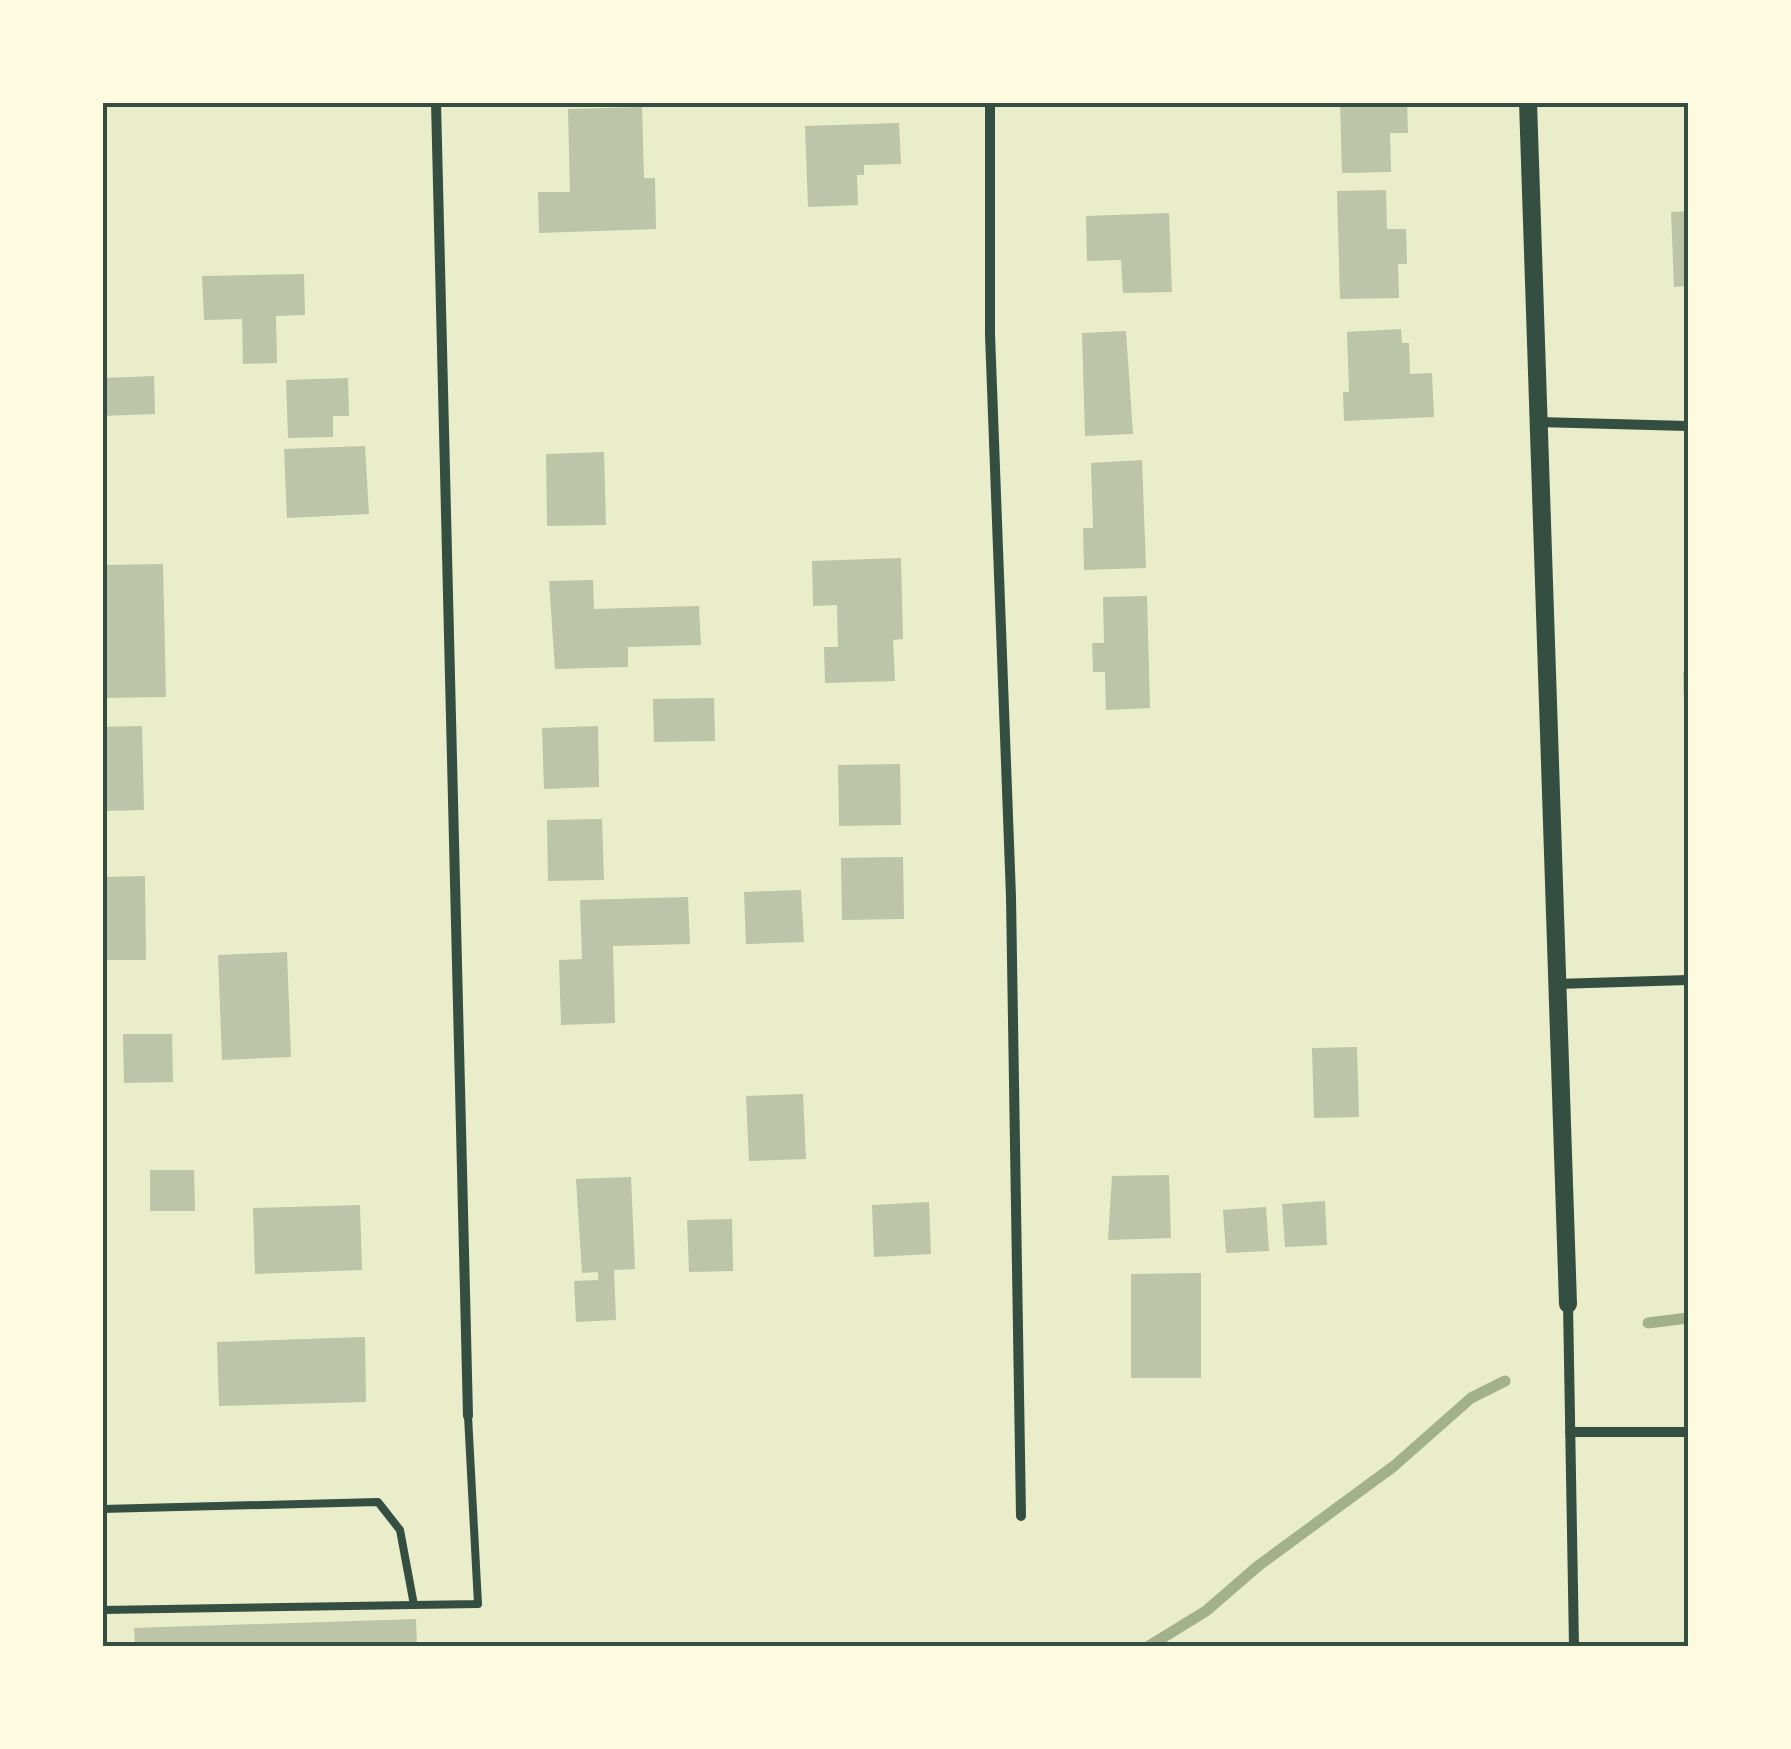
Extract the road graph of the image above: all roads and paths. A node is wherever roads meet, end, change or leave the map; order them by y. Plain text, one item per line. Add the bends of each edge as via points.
1 (436, 102) edge
2 (990, 102) edge
3 (1528, 102) edge
4 (1537, 422) junction
5 (1688, 426) edge
6 (1688, 980) edge
7 (1556, 984) junction
8 (1568, 1304) joint
9 (468, 1416) joint
10 (1570, 1432) junction
11 (1688, 1432) edge
12 (102, 1509) edge
13 (1021, 1516) dead end
14 (414, 1605) junction
15 (102, 1610) edge
16 (1574, 1646) edge

1 - 9 street
2 - 13 street via 990,334 1010,897
3 - 4 street
4 - 5 street
4 - 7 street
6 - 7 street
7 - 8 street
8 - 10 street
9 - 14 lane via 478,1604
10 - 11 street
10 - 16 street
12 - 14 lane via 378,1502 400,1530
14 - 15 lane

